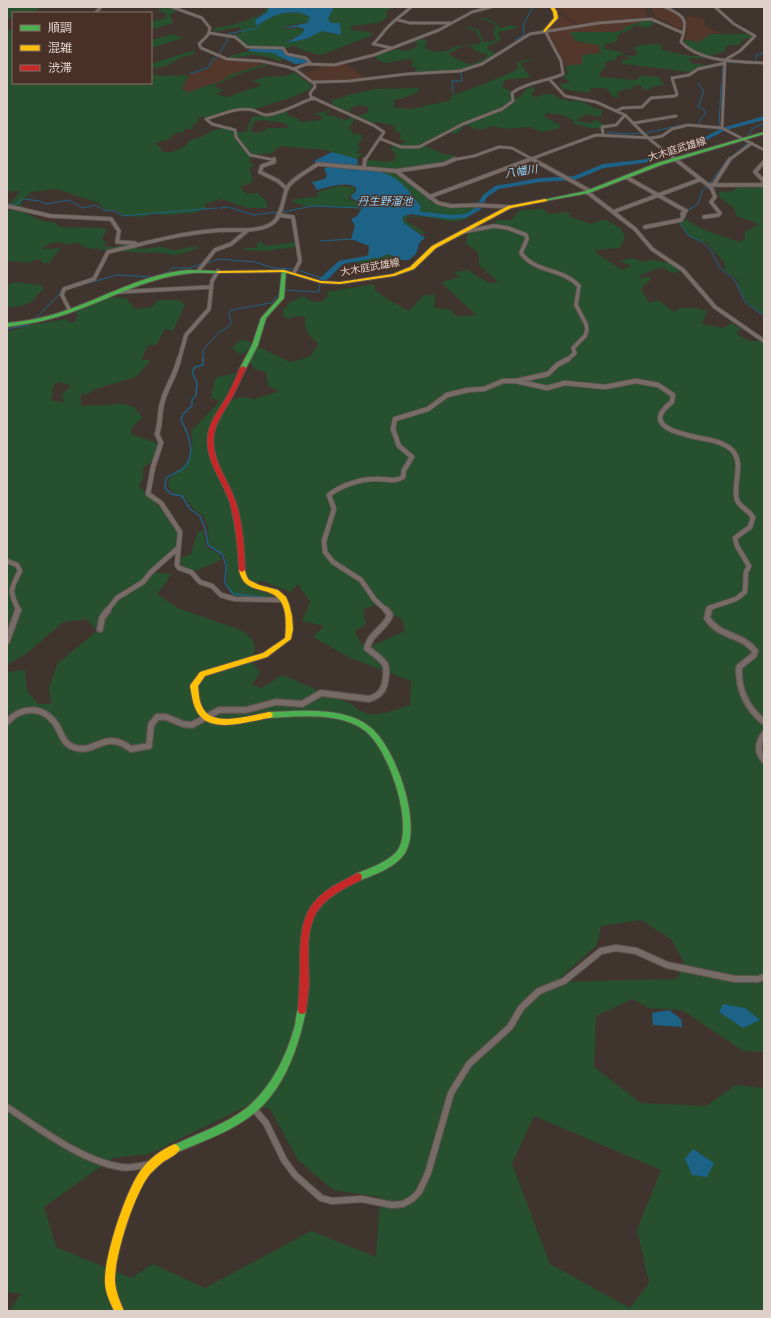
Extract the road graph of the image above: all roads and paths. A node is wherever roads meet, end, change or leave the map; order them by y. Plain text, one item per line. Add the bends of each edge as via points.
1 (172, 7) edge
2 (179, 7) edge
3 (411, 7) edge
4 (491, 7) edge
5 (552, 7) edge
6 (665, 7) edge
7 (715, 7) edge
8 (181, 10) junction
9 (398, 20) junction
10 (452, 23) junction
11 (545, 32) junction
12 (210, 33) junction
13 (683, 33) junction
14 (393, 48) junction
15 (725, 62) junction
16 (764, 63) edge
17 (311, 64) junction
18 (293, 69) junction
19 (550, 80) junction
20 (314, 82) junction
21 (314, 98) junction
22 (616, 111) junction
23 (625, 115) junction
24 (676, 116) dead end
25 (634, 123) junction
26 (722, 128) junction
27 (764, 133) edge
28 (603, 134) junction
29 (648, 138) junction
30 (381, 139) junction
31 (744, 140) junction
32 (752, 144) junction
33 (763, 149) edge
34 (529, 158) junction
35 (675, 159) junction
36 (764, 162) edge
37 (364, 167) junction
38 (396, 171) junction
39 (626, 177) junction
40 (699, 180) junction
41 (714, 184) junction
42 (708, 185) junction
43 (287, 189) junction
44 (588, 192) junction
45 (658, 195) junction
46 (428, 197) junction
47 (7, 206) edge
48 (510, 207) junction
49 (613, 212) junction
50 (278, 215) junction
51 (704, 217) dead end
52 (645, 227) dead end
53 (249, 230) junction
54 (462, 232) junction
55 (148, 242) junction
56 (198, 271) junction
57 (218, 271) junction
58 (284, 271) junction
59 (296, 271) junction
60 (211, 288) junction
61 (116, 292) junction
62 (70, 311) junction
63 (7, 325) edge
64 (764, 341) edge
65 (516, 381) junction
66 (178, 548) junction
67 (7, 562) edge
68 (284, 600) junction
69 (100, 629) dead end
70 (7, 641) edge
71 (207, 719) junction
72 (7, 722) edge
73 (764, 722) edge
74 (764, 734) edge
75 (764, 760) edge
76 (764, 977) edge
77 (7, 1107) edge
78 (255, 1110) junction
79 (153, 1164) junction
80 (119, 1311) edge

1 - 8 street
2 - 8 street
3 - 9 street
4 - 10 street via 472,12
5 - 11 street via 556,18
6 - 13 street via 682,16 686,27
7 - 15 street via 734,24 755,36
8 - 12 street via 202,18 210,28
9 - 10 street via 410,23
9 - 14 street via 373,44
10 - 14 street
11 - 13 street via 599,22 646,18 657,20
11 - 19 street via 561,61 564,72
11 - 20 street via 525,36 482,64 460,71
12 - 17 street via 235,38 247,46 282,48 287,54 306,58
12 - 18 street via 199,46 216,56 261,61
13 - 15 street via 681,42 688,48
14 - 17 street via 339,64
15 - 16 street
15 - 22 street via 698,69 689,75 672,78 677,94 675,96 652,98 642,107 620,108
15 - 26 street
17 - 18 street
18 - 20 street
19 - 22 street via 565,96 596,102
19 - 30 street via 517,89 512,92 513,101 509,105 464,123 420,146 403,148
20 - 21 street via 315,87 309,95
21 - 30 street via 382,130 384,135
21 - 43 street via 296,104 288,110 266,115 252,110 231,111 206,120 212,125 231,127 235,130 236,137 250,155 274,159 274,162 262,166 260,172 272,180 283,183
22 - 23 street
23 - 25 street
23 - 28 street via 616,125 602,128
24 - 25 street
25 - 29 street
26 - 29 street via 688,125 672,128 662,136
26 - 31 street
27 - 31 street, 大木庭武雄線
28 - 29 street
28 - 34 street via 590,136
29 - 35 street
30 - 37 street via 365,160
31 - 32 street
31 - 35 street, 大木庭武雄線
32 - 33 street
32 - 41 street via 729,160
34 - 38 street via 512,148 499,147 474,156 455,159 447,164
34 - 44 street
34 - 46 street
35 - 39 street, 大木庭武雄線
35 - 40 street
36 - 41 street via 755,172 764,181 762,185
37 - 38 street
37 - 43 street via 315,165
38 - 46 street
39 - 44 street, 大木庭武雄線
39 - 45 street
40 - 42 street
40 - 45 street
41 - 42 street
42 - 51 street via 715,194 711,202 720,213
43 - 50 street
44 - 48 street, 大木庭武雄線
44 - 49 street
45 - 49 street
45 - 52 street via 686,211 682,214 684,215 681,220
46 - 48 street via 451,206
47 - 55 street via 51,216 111,219 119,231 117,242
48 - 54 street, 大木庭武雄線
49 - 64 street via 635,229 652,249 683,270 715,307
50 - 53 street via 274,223
50 - 59 street via 292,217 300,261
53 - 55 street via 211,230
53 - 56 street via 231,244 215,250
54 - 59 street, 大木庭武雄線 via 434,247 412,268 394,275 340,283 321,282
54 - 65 street via 495,226 526,234 528,242 522,247 523,258 571,278 579,286 576,294 578,311 586,322 587,333 575,344 575,354 547,375
55 - 62 street via 108,252 94,279 64,289 62,296
56 - 57 street, 大木庭武雄線
56 - 61 street, 大木庭武雄線 via 173,274
57 - 58 street, 大木庭武雄線
57 - 60 street
58 - 59 street, 大木庭武雄線
58 - 68 street via 281,298 264,318 255,344 216,420 210,446 216,469 230,493 236,513 241,543 242,574 253,586 280,594
60 - 61 street
60 - 66 street via 209,309 186,334 176,372 162,401 157,434 161,443 149,485 148,494 161,503 180,532
61 - 62 street, 大木庭武雄線
62 - 63 street, 大木庭武雄線 via 42,320
65 - 71 street via 498,382 484,389 447,395 428,409 395,418 392,428 399,446 412,457 403,477 396,480 372,479 336,490 329,495 334,509 324,543 326,552 338,566 365,583 372,597 390,615 384,628 368,640 367,648 380,657 387,668 382,692 368,699 320,693 306,703 276,702 252,709 220,710
65 - 73 street via 547,388 572,382 596,387 628,382 658,385 673,395 672,402 661,412 663,422 672,432 724,445 736,456 737,501 752,514 753,518 750,527 735,538 738,548 748,561 746,587 740,598 709,608 707,618 714,629 749,643 755,651 754,655 739,667 738,676 748,708
66 - 68 street via 179,568 191,572 200,582 212,586 221,595
66 - 69 street via 143,582 117,598 102,618
67 - 70 street via 17,565 20,571 11,589 11,595 19,611
68 - 71 street via 290,621 290,632 283,644 254,659 203,674 197,680 194,694
71 - 72 street via 187,725 168,717 160,717 150,724 152,739 149,746 131,749 118,741 106,740 92,747 74,748 64,742 54,723 46,715 31,710 16,713
71 - 78 street via 223,722 260,715 286,714 352,719 368,728 387,750 400,786 406,829 405,845 393,860 333,889 316,904 306,923 303,944 305,989 301,1017 285,1061 269,1093
74 - 75 street via 757,749 759,756
76 - 78 street via 735,979 667,965 636,952 616,948 601,951 564,980 539,991 521,1008 510,1026 469,1064 451,1093 422,1185 412,1199 403,1204 392,1205 362,1200 332,1201 321,1198 295,1175 266,1123
77 - 79 street via 49,1135 100,1160 123,1167
78 - 79 street
79 - 80 street via 136,1190 112,1256 108,1276 111,1295

